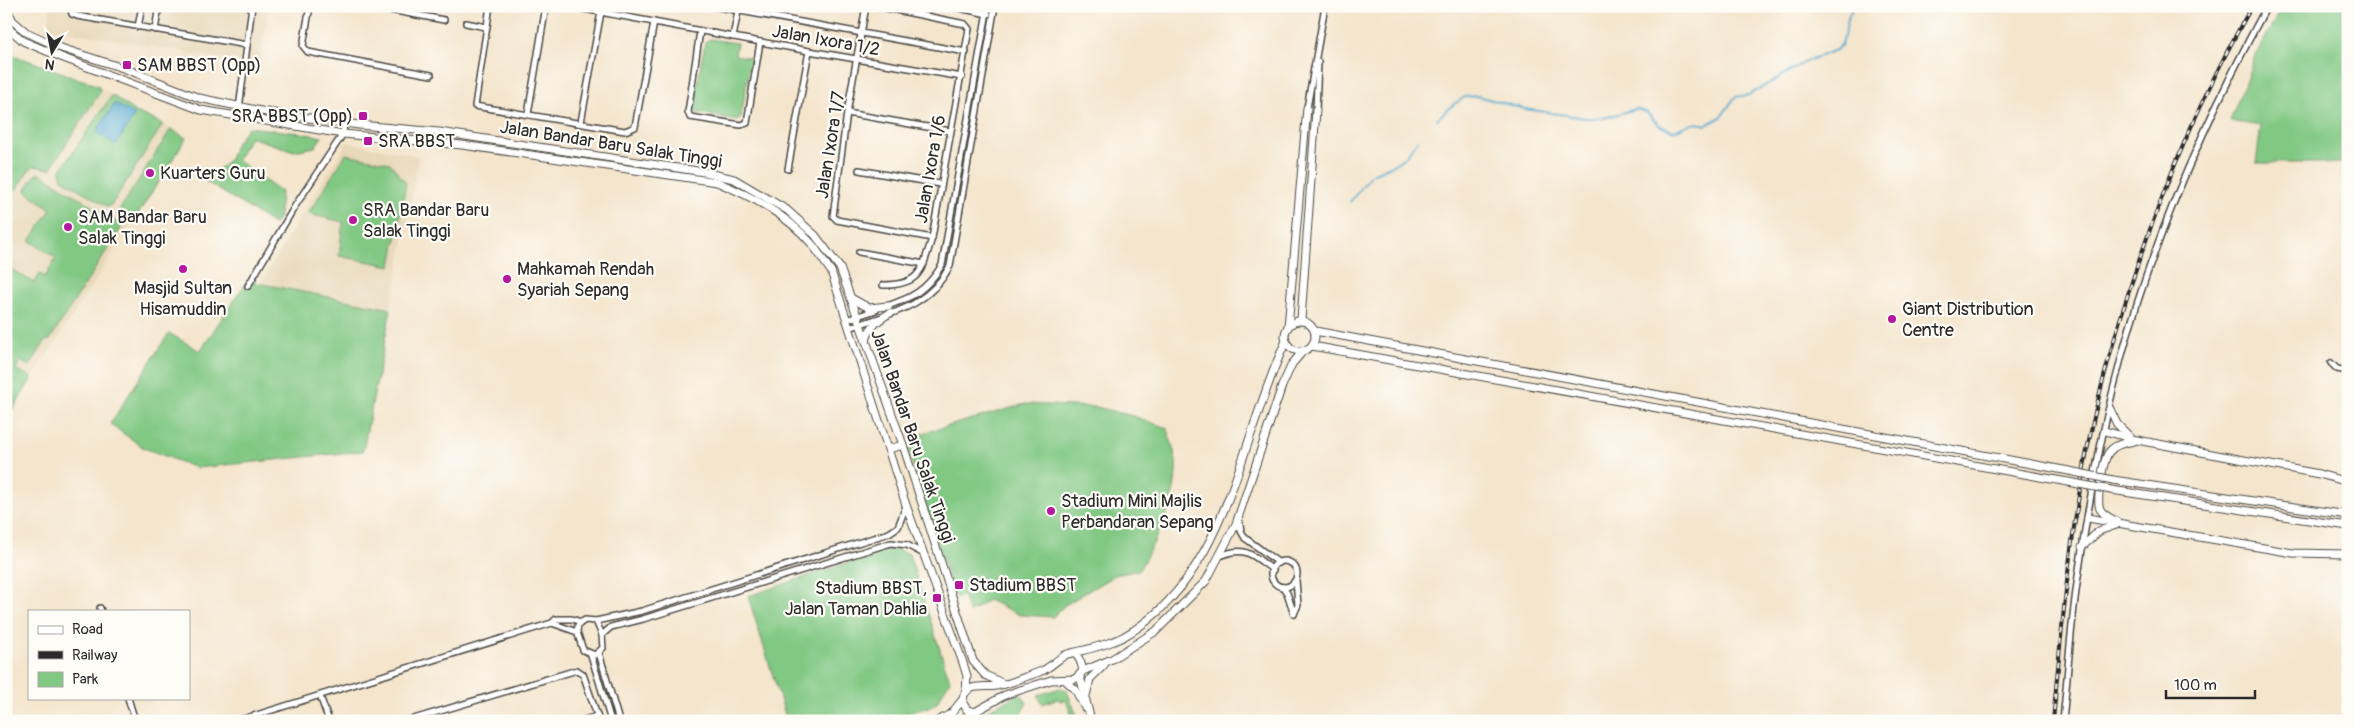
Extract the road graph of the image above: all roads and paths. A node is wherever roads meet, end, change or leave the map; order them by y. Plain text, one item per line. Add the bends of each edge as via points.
1 (70, 6) edge
2 (142, 6) edge
3 (159, 6) edge
4 (252, 6) edge
5 (310, 6) edge
6 (368, 6) edge
7 (490, 6) edge
8 (546, 6) edge
9 (568, 6) edge
10 (713, 6) edge
11 (866, 6) edge
12 (876, 6) edge
13 (949, 6) edge
14 (988, 6) edge
15 (995, 6) edge
16 (1325, 6) edge
17 (2267, 6) edge
18 (6, 7) edge
19 (738, 9) edge
20 (601, 12) junction
21 (986, 14) junction
22 (994, 15) junction
23 (444, 20) dead end
24 (654, 22) junction
25 (466, 23) dead end
26 (6, 26) edge
27 (138, 27) junction
28 (486, 27) junction
29 (155, 30) junction
30 (700, 31) junction
31 (862, 32) junction
32 (733, 37) junction
33 (760, 42) junction
34 (248, 45) junction
35 (809, 51) junction
36 (966, 52) junction
37 (1318, 54) junction
38 (857, 60) junction
39 (431, 75) dead end
40 (962, 77) junction
41 (239, 106) junction
42 (1307, 108) joint
43 (1316, 110) joint
44 (848, 113) junction
45 (528, 114) junction
46 (238, 117) junction
47 (581, 122) junction
48 (344, 123) junction
49 (950, 131) junction
50 (343, 134) junction
51 (788, 169) dead end
52 (860, 170) dead end
53 (940, 184) junction
54 (932, 238) junction
55 (859, 252) dead end
56 (924, 264) junction
57 (884, 285) dead end
58 (248, 286) dead end
59 (913, 297) junction
60 (850, 298) junction
61 (917, 303) junction
62 (889, 309) junction
63 (857, 316) junction
64 (846, 320) junction
65 (1301, 320) junction
66 (860, 324) junction
67 (1288, 326) junction
68 (849, 328) junction
69 (1315, 332) junction
70 (866, 341) junction
71 (1286, 341) junction
72 (1312, 346) junction
73 (1303, 351) junction
74 (2331, 364) dead end
75 (2348, 371) edge
76 (2110, 409) junction
77 (2104, 431) junction
78 (2137, 440) junction
79 (903, 444) junction
80 (888, 449) junction
81 (2348, 482) edge
82 (906, 505) junction
83 (2348, 515) edge
84 (1239, 517) junction
85 (2088, 518) junction
86 (2121, 524) junction
87 (2348, 526) edge
88 (2082, 547) junction
89 (925, 554) junction
90 (2348, 554) edge
91 (1220, 556) junction
92 (1279, 563) junction
93 (1273, 570) junction
94 (1296, 580) junction
95 (1282, 587) junction
96 (596, 621) junction
97 (581, 622) junction
98 (552, 623) junction
99 (577, 632) junction
100 (602, 635) junction
101 (599, 653) junction
102 (1072, 653) junction
103 (590, 655) junction
104 (1112, 659) junction
105 (1082, 673) junction
106 (1065, 680) junction
107 (1004, 684) junction
108 (964, 695) junction
109 (320, 696) junction
110 (129, 700) edge
111 (1086, 700) junction
112 (976, 712) junction
113 (1088, 713) junction
114 (598, 718) edge
115 (135, 721) edge
116 (238, 721) edge
117 (329, 721) edge
118 (407, 721) edge
119 (581, 721) edge
120 (611, 721) edge
121 (619, 721) edge
122 (937, 721) edge
123 (959, 721) edge
124 (1091, 721) edge
125 (2063, 721) edge

1 - 27 street via 72,14
2 - 27 street
3 - 29 street
4 - 34 street
5 - 39 street via 303,46 308,52
6 - 23 street
7 - 28 street
8 - 45 street
9 - 20 street, Jalan Ixora 1/2
10 - 19 street
11 - 31 street, Jalan Ixora 1/7
12 - 36 street, Jalan Ixora 1/6 via 964,24 970,29
13 - 21 street
14 - 21 street
15 - 22 street
16 - 37 street
17 - 76 street via 2194,152 2171,210 2140,295
18 - 41 street, Jalan Bandar Baru Salak Tinggi via 13,21 26,32 61,48 199,98
19 - 31 street
19 - 32 street
20 - 24 street, Jalan Ixora 1/2
20 - 47 street
21 - 22 street
21 - 59 street via 942,266 923,290
22 - 61 street via 950,266 931,293
24 - 30 street, Jalan Ixora 1/2
24 - 47 street via 635,127 625,131
25 - 28 street
26 - 46 street, Jalan Bandar Baru Salak Tinggi via 23,40 61,57 202,110
27 - 29 street
28 - 45 street via 475,106
29 - 34 street
30 - 32 street, Jalan Ixora 1/2
30 - 33 street via 688,112 690,117 741,125 747,123
31 - 36 street
31 - 38 street, Jalan Ixora 1/7
32 - 33 street, Jalan Ixora 1/2
33 - 35 street, Jalan Ixora 1/2
34 - 41 street
35 - 38 street, Jalan Ixora 1/2
35 - 51 street
36 - 40 street, Jalan Ixora 1/6
37 - 42 street
37 - 43 street
38 - 40 street, Jalan Ixora 1/2
38 - 44 street, Jalan Ixora 1/7
40 - 49 street, Jalan Ixora 1/6
41 - 46 street
41 - 48 street, Jalan Bandar Baru Salak Tinggi
42 - 67 street
43 - 65 street
44 - 49 street
44 - 54 street, Jalan Ixora 1/7 via 834,219
45 - 47 street
46 - 50 street, Jalan Bandar Baru Salak Tinggi
48 - 50 street
48 - 60 street, Jalan Bandar Baru Salak Tinggi via 439,132 734,179 787,210 815,235 840,268
49 - 53 street, Jalan Ixora 1/6
50 - 58 street via 295,206
50 - 64 street, Jalan Bandar Baru Salak Tinggi via 462,145 717,182 748,194 811,242 831,271
52 - 53 street
53 - 54 street, Jalan Ixora 1/6
54 - 56 street, Jalan Ixora 1/6
55 - 56 street
56 - 57 street, Jalan Ixora 1/6 via 918,274 906,283
59 - 61 street
59 - 62 street
60 - 62 street via 869,308
60 - 63 street, Jalan Bandar Baru Salak Tinggi
61 - 62 street
62 - 63 street
62 - 66 street
62 - 70 street via 868,332
63 - 64 street
63 - 66 street, Jalan Bandar Baru Salak Tinggi
64 - 68 street, Jalan Bandar Baru Salak Tinggi
65 - 67 street
65 - 69 street via 1310,324
66 - 68 street
66 - 70 street, Jalan Bandar Baru Salak Tinggi
67 - 71 street
68 - 80 street, Jalan Bandar Baru Salak Tinggi
69 - 72 street
69 - 83 street, bridge via 2113,480
70 - 79 street, Jalan Bandar Baru Salak Tinggi
71 - 73 street via 1292,349
71 - 102 street via 1223,509 1186,580 1138,627 1104,645
72 - 73 street
72 - 87 street, bridge via 2111,490
73 - 84 street via 1292,364 1282,386
74 - 75 street
76 - 77 street
76 - 78 street via 2122,430
77 - 78 street
77 - 85 street
78 - 81 street
78 - 86 street via 2115,446 2109,452 2104,467 2099,504 2103,513
79 - 80 street
79 - 107 street, Jalan Bandar Baru Salak Tinggi via 973,661 985,675
80 - 82 street, Jalan Bandar Baru Salak Tinggi
82 - 89 street, Jalan Bandar Baru Salak Tinggi
82 - 96 street via 898,527 889,533 642,611
84 - 91 street
84 - 92 street via 1245,538
85 - 86 street
85 - 88 street
86 - 88 street via 2099,530
86 - 90 street via 2293,553
88 - 125 street
89 - 100 street via 907,544 891,543 610,627
89 - 108 street, Jalan Bandar Baru Salak Tinggi via 963,663 966,676
91 - 93 street via 1246,551
91 - 104 street via 1206,581 1174,615 1156,631
92 - 93 street
92 - 94 street via 1293,565 1297,572
93 - 95 street via 1272,579
94 - 95 street via 1290,586
94 - 95 street via 1298,605 1294,614
96 - 97 street
96 - 100 street
97 - 98 street via 562,618
97 - 99 street
98 - 99 street
98 - 109 street
99 - 103 street via 583,650
100 - 101 street via 603,648
101 - 103 street
101 - 121 street
102 - 105 street via 1079,658
102 - 107 street via 1061,656 1046,670
103 - 120 street
104 - 105 street
104 - 111 street via 1090,678
105 - 106 street via 1075,679
105 - 111 street
106 - 112 street via 1050,680 1013,692
106 - 113 street via 1075,689
107 - 108 street via 976,687
108 - 112 street via 967,710
108 - 122 street via 951,714
109 - 116 street
109 - 117 street
110 - 115 street
111 - 113 street
112 - 123 street
113 - 124 street
114 - 118 street via 583,674 578,670
114 - 119 street

